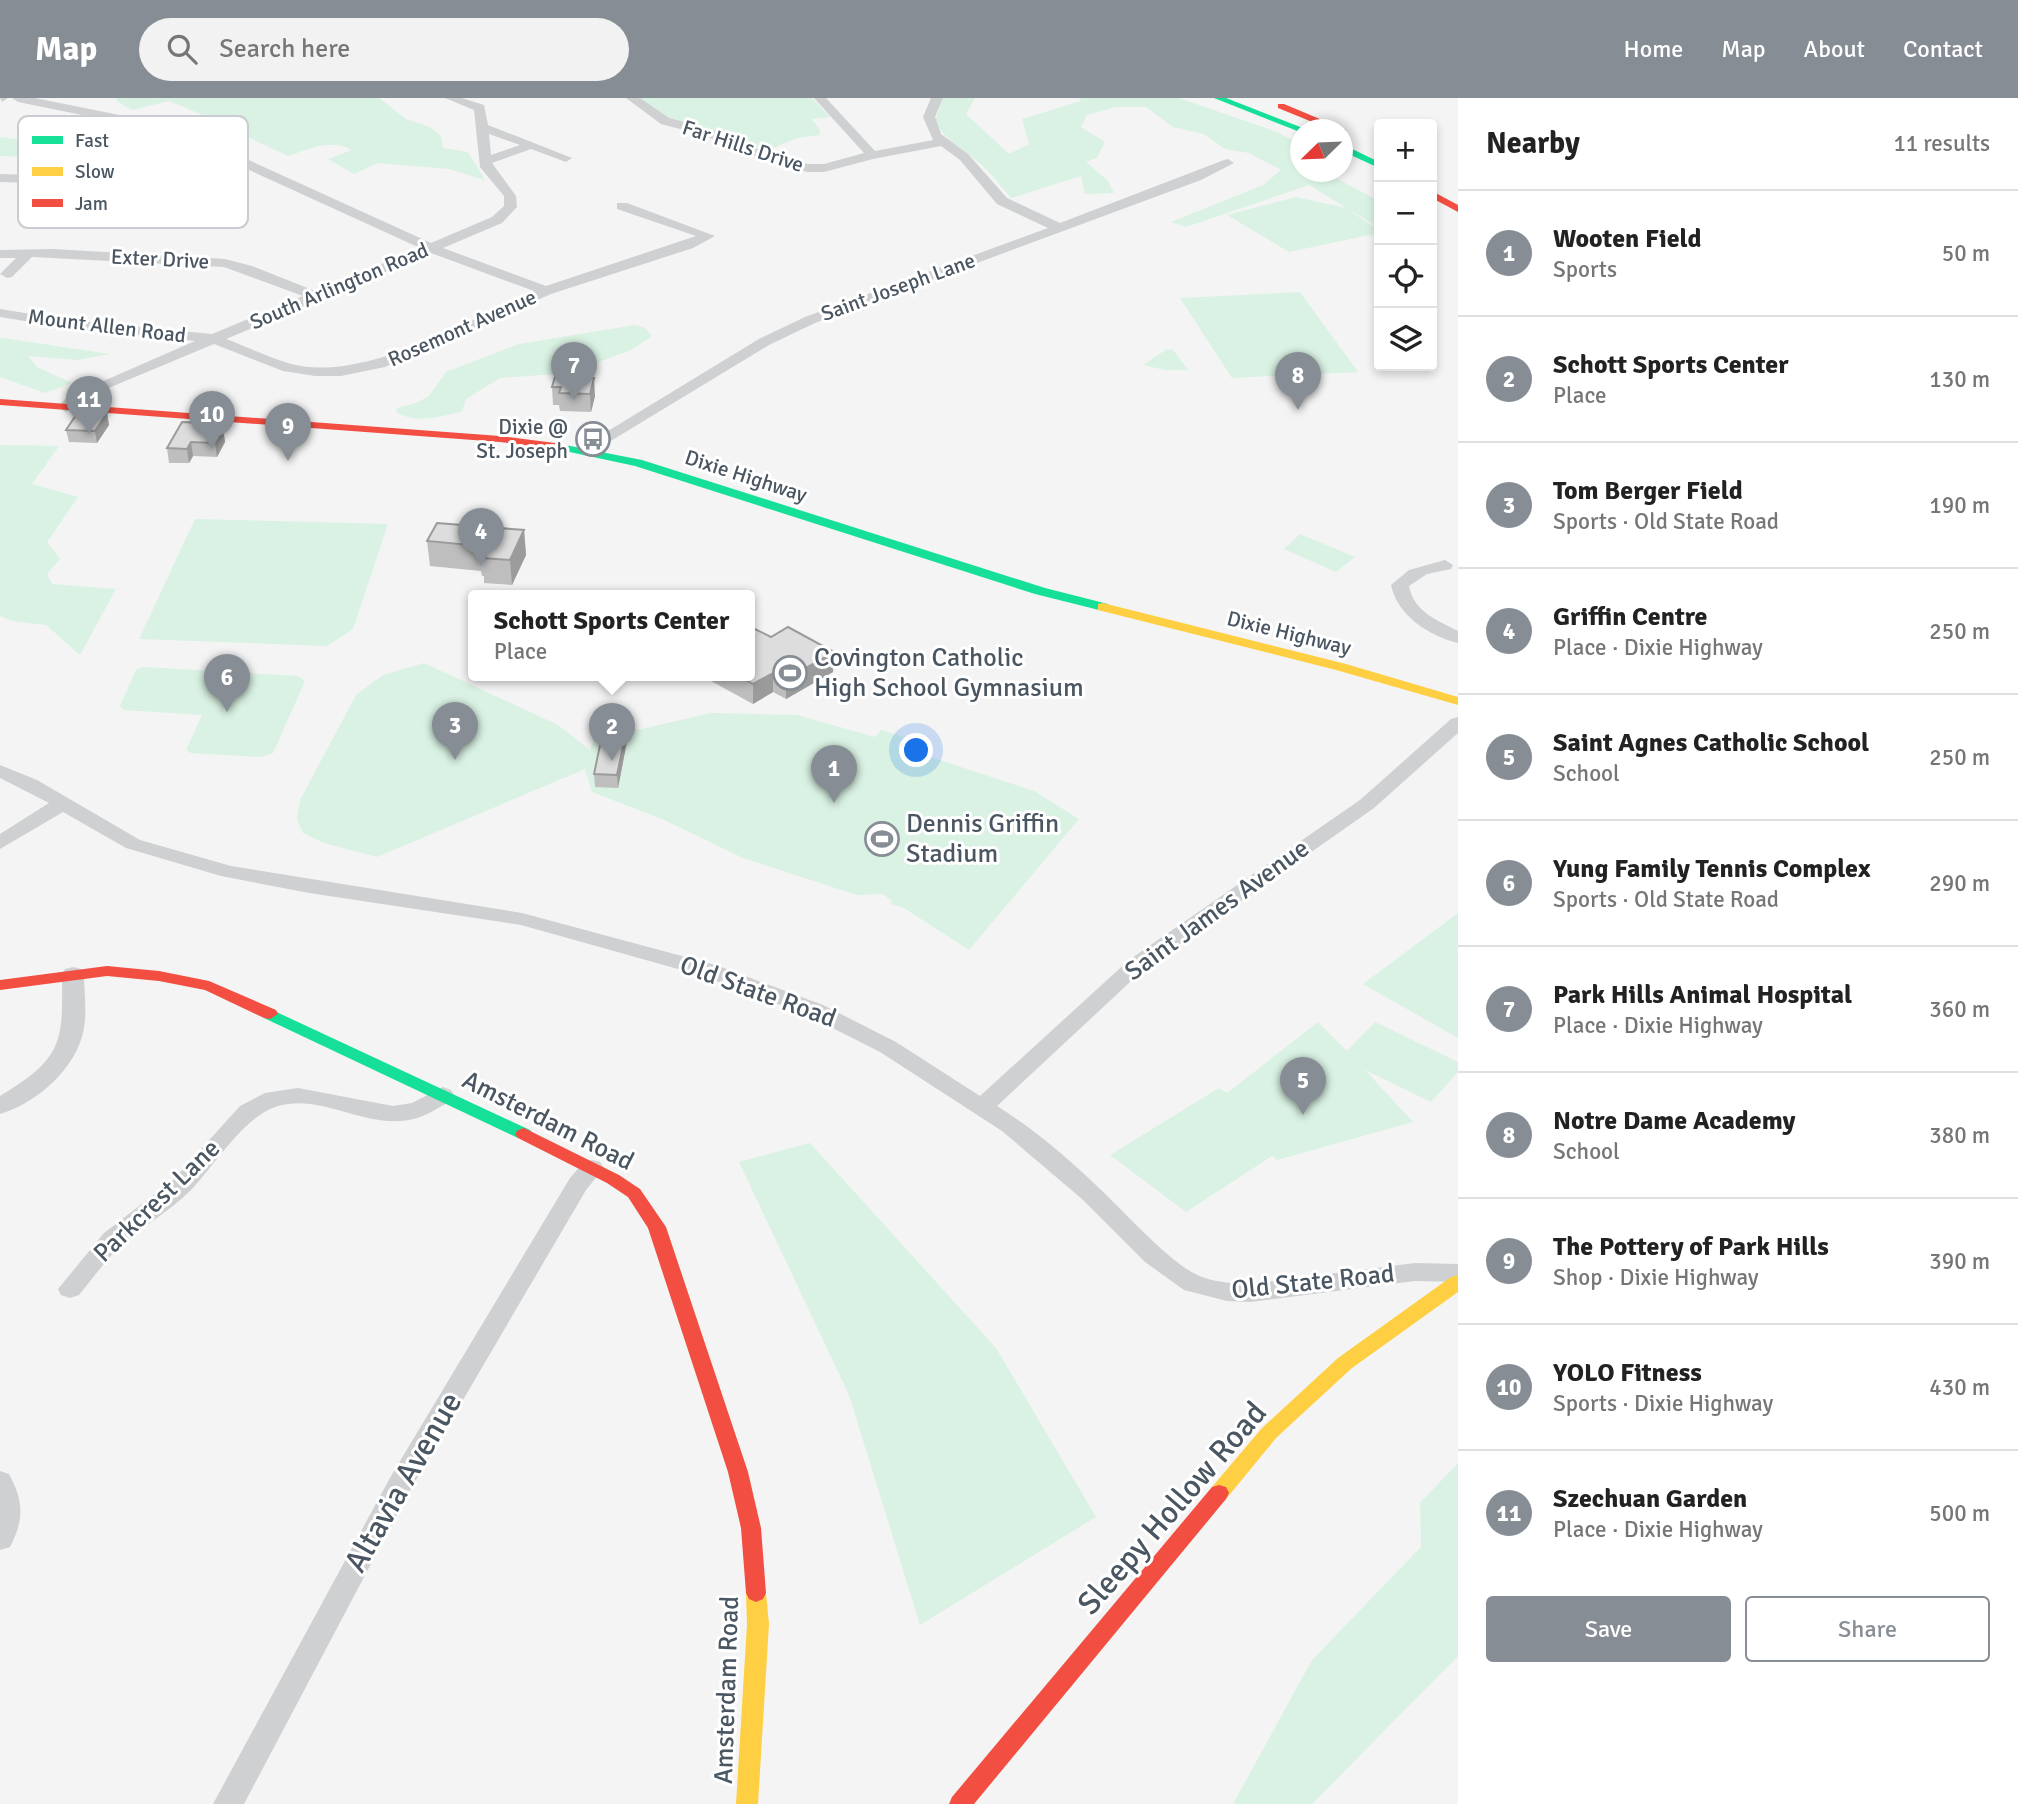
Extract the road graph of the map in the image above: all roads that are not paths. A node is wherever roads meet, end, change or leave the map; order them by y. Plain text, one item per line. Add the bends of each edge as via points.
1 (18, 98) edge
2 (451, 98) edge
3 (632, 98) edge
4 (820, 98) edge
5 (937, 98) edge
6 (1218, 98) edge
7 (1258, 98) edge
8 (106, 116) edge
9 (1313, 119) edge
10 (1290, 125) edge
11 (484, 128) junction
12 (1353, 135) edge
13 (944, 142) junction
14 (532, 145) junction
15 (1374, 145) edge
16 (1353, 152) edge
17 (872, 155) junction
18 (566, 158) dead end
19 (486, 161) junction
20 (1374, 162) edge
21 (1228, 163) dead end
22 (248, 165) edge
23 (0, 177) edge
24 (18, 178) edge
25 (1437, 197) edge
26 (622, 206) dead end
27 (1458, 209) edge
28 (1059, 228) junction
29 (431, 248) junction
30 (29, 253) junction
31 (0, 254) edge
32 (7, 274) dead end
33 (546, 291) junction
34 (315, 296) junction
35 (0, 313) edge
36 (214, 339) junction
37 (0, 402) edge
38 (66, 407) junction
39 (586, 451) junction
40 (1445, 565) dead end
41 (1458, 638) edge
42 (1458, 701) edge
43 (1458, 723) edge
44 (0, 771) edge
45 (62, 804) junction
46 (0, 843) edge
47 (73, 974) junction
48 (0, 985) edge
49 (443, 1095) junction
50 (0, 1105) edge
51 (983, 1105) junction
52 (592, 1168) junction
53 (1458, 1273) edge
54 (1458, 1282) edge
55 (70, 1289) dead end
56 (0, 1482) edge
57 (0, 1539) edge
58 (228, 1804) edge
59 (747, 1804) edge
60 (960, 1804) edge

1 - 8 street
2 - 11 street, South Arlington Road via 484,105
3 - 17 street, Far Hills Drive via 665,121 708,132 787,164 824,168
4 - 17 street
5 - 13 street via 930,124
6 - 10 main road
7 - 9 main road
11 - 14 street
11 - 19 street, South Arlington Road
12 - 15 main road
13 - 17 street, Far Hills Drive
13 - 28 street via 964,157 1002,201
14 - 18 street
14 - 19 street
16 - 20 main road
19 - 29 street, South Arlington Road via 510,196 511,207 497,220
21 - 28 street, Saint Joseph Lane
22 - 29 street
23 - 24 street
25 - 27 main road
26 - 33 street, Rosemont Avenue via 708,236
28 - 39 street, Saint Joseph Lane via 810,320 764,342
29 - 33 street
29 - 34 street, South Arlington Road
30 - 31 street, Exter Drive
30 - 32 street
30 - 34 street, Exter Drive via 225,263
33 - 36 street, Rosemont Avenue via 385,363 357,370 296,370
34 - 36 street, South Arlington Road
35 - 36 street, Mount Allen Road
36 - 38 street, South Arlington Road via 94,389
37 - 38 main road, Dixie Highway
38 - 39 main road, Dixie Highway via 500,439
39 - 42 main road, Dixie Highway via 638,463 1040,591
40 - 41 street via 1415,572 1400,585 1401,594 1415,614
43 - 51 street, Saint James Avenue via 1367,804 1136,965
44 - 45 street, Old State Road
45 - 46 street
45 - 51 street, Old State Road via 133,844 205,866 522,919 711,971 859,1030
47 - 48 main road, Amsterdam Road
47 - 49 main road, Amsterdam Road via 107,971 209,986
47 - 50 street via 73,1031 66,1049 34,1086
49 - 52 main road, Amsterdam Road
49 - 55 street, Parkcrest Lane via 426,1108 401,1115 371,1113 304,1096 260,1103 181,1186 113,1238
51 - 53 street, Old State Road via 1040,1148 1154,1256 1193,1284 1250,1293 1415,1272
52 - 58 street, Altavia Avenue via 400,1485
52 - 59 main road, Amsterdam Road via 634,1193 657,1227 738,1472 751,1528 758,1624
54 - 60 main road, Sleepy Hollow Road via 1345,1363 1269,1433
56 - 57 street via 10,1516

